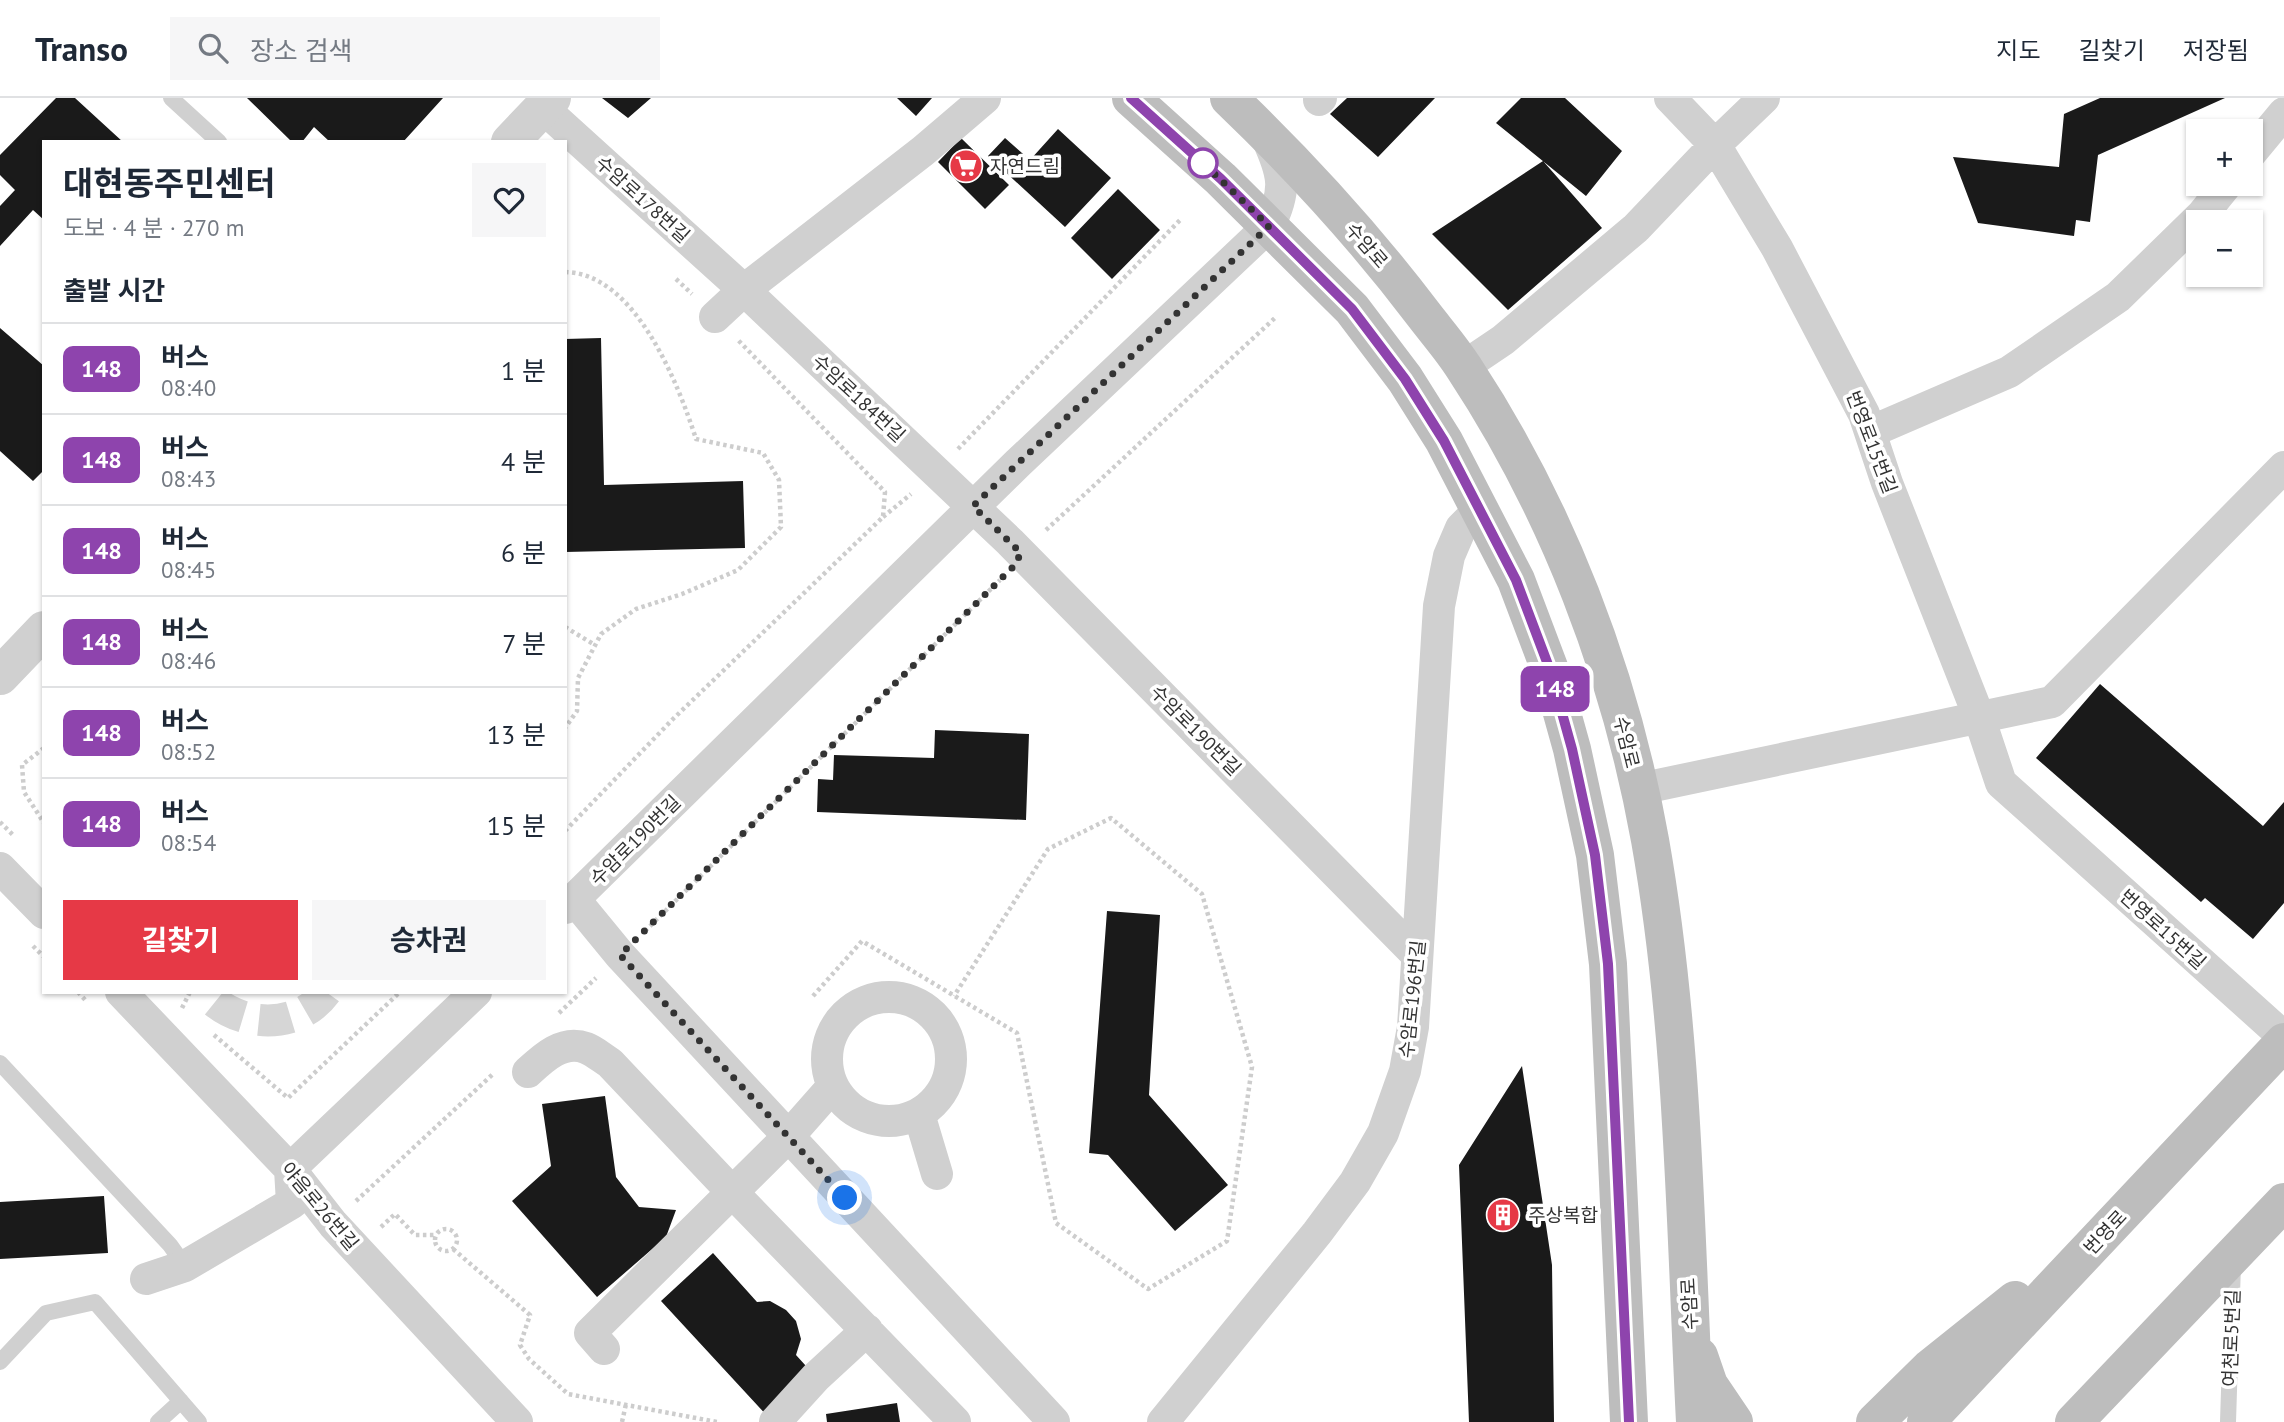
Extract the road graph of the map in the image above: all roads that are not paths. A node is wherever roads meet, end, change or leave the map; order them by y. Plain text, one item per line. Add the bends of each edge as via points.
1 (171, 98) edge
2 (985, 98) edge
3 (1131, 98) edge
4 (1229, 98) edge
5 (1670, 98) edge
6 (1764, 98) edge
7 (547, 103) edge
8 (2284, 113) edge
9 (1264, 132) junction
10 (2263, 139) edge
11 (217, 140) edge
12 (512, 140) edge
13 (1715, 145) junction
14 (2217, 196) edge
15 (1269, 226) junction
16 (744, 290) junction
17 (715, 317) road end
18 (1464, 367) junction
19 (1871, 432) junction
20 (2284, 467) edge
21 (973, 506) junction
22 (1480, 509) junction
23 (42, 632) edge
24 (0, 676) edge
25 (1979, 717) junction
26 (1639, 789) junction
27 (0, 868) edge
28 (570, 904) edge
29 (42, 911) edge
30 (1418, 955) junction
31 (123, 994) edge
32 (474, 994) edge
33 (2284, 1040) edge
34 (0, 1063) edge
35 (514, 1069) road end
36 (833, 1086) junction
37 (919, 1114) junction
38 (788, 1137) junction
39 (290, 1169) junction
40 (937, 1174) dead end
41 (732, 1192) junction
42 (2284, 1202) edge
43 (2108, 1228) junction
44 (2234, 1254) junction
45 (186, 1266) junction
46 (146, 1279) dead end
47 (1690, 1325) junction
48 (867, 1330) junction
49 (604, 1349) dead end
50 (0, 1362) edge
51 (181, 1401) junction
52 (158, 1422) edge
53 (199, 1422) edge
54 (517, 1422) edge
55 (775, 1422) edge
56 (955, 1422) edge
57 (1054, 1422) edge
58 (1163, 1422) edge
59 (1629, 1422) edge
60 (1695, 1422) edge
61 (1734, 1422) edge
62 (1875, 1422) edge
63 (1926, 1422) edge
64 (2074, 1422) edge
65 (2228, 1422) edge

1 - 11 lane
2 - 16 street
3 - 15 main road
4 - 9 main road, 수암로
5 - 13 street, 번영로15번길
6 - 13 street
7 - 12 street, 수암로178번길
7 - 16 street, 수암로178번길
8 - 10 street
9 - 15 street, 수암로190번길 via 1282,183 1280,204
9 - 18 main road, 수암로 via 1393,274
13 - 18 street via 1636,228 1503,340
13 - 19 street, 번영로15번길 via 1777,248
14 - 19 street via 2118,297 2009,372
15 - 21 street, 수암로190번길
15 - 22 main road via 1352,309 1405,379
16 - 17 street
16 - 21 street, 수암로184번길
18 - 26 main road, 수암로 via 1563,548 1601,648
19 - 25 street, 번영로15번길
20 - 25 street via 2052,702
21 - 28 street, 수암로190번길
21 - 30 street, 수암로190번길
22 - 30 street, 수암로196번길 via 1461,528 1449,556 1439,606
22 - 59 main road via 1516,580 1550,670 1595,855 1609,978
23 - 24 street
25 - 26 street
25 - 33 street, 번영로15번길 via 2001,783
26 - 47 main road, 수암로 via 1664,934 1678,1066
27 - 29 street
28 - 38 street
30 - 58 street, 수암로196번길 via 1405,1071 1383,1133 1355,1182 1317,1233
31 - 39 street, 야음로26번길
32 - 39 street
33 - 43 main road, 번영로
34 - 45 lane
35 - 41 street via 565,1046 585,1047 610,1063
36 - 37 street via 861,1114 880,1120
36 - 37 street via 829,1046 836,1026 867,1001 908,1000 941,1025 949,1043 951,1064 946,1084
36 - 38 street
37 - 40 street
38 - 41 street
38 - 57 street
39 - 45 street via 292,1203
39 - 54 street, 야음로26번길 via 332,1224
41 - 48 street
41 - 49 street via 590,1333
42 - 44 main road
43 - 62 main road via 1930,1368
43 - 63 main road, 번영로
44 - 64 main road
44 - 65 lane, 여천로5번길
45 - 46 street
47 - 60 main road, 수암로
47 - 61 main road via 1710,1385
48 - 55 street
48 - 56 street
50 - 51 lane via 46,1313 95,1302
51 - 52 lane
51 - 53 lane

